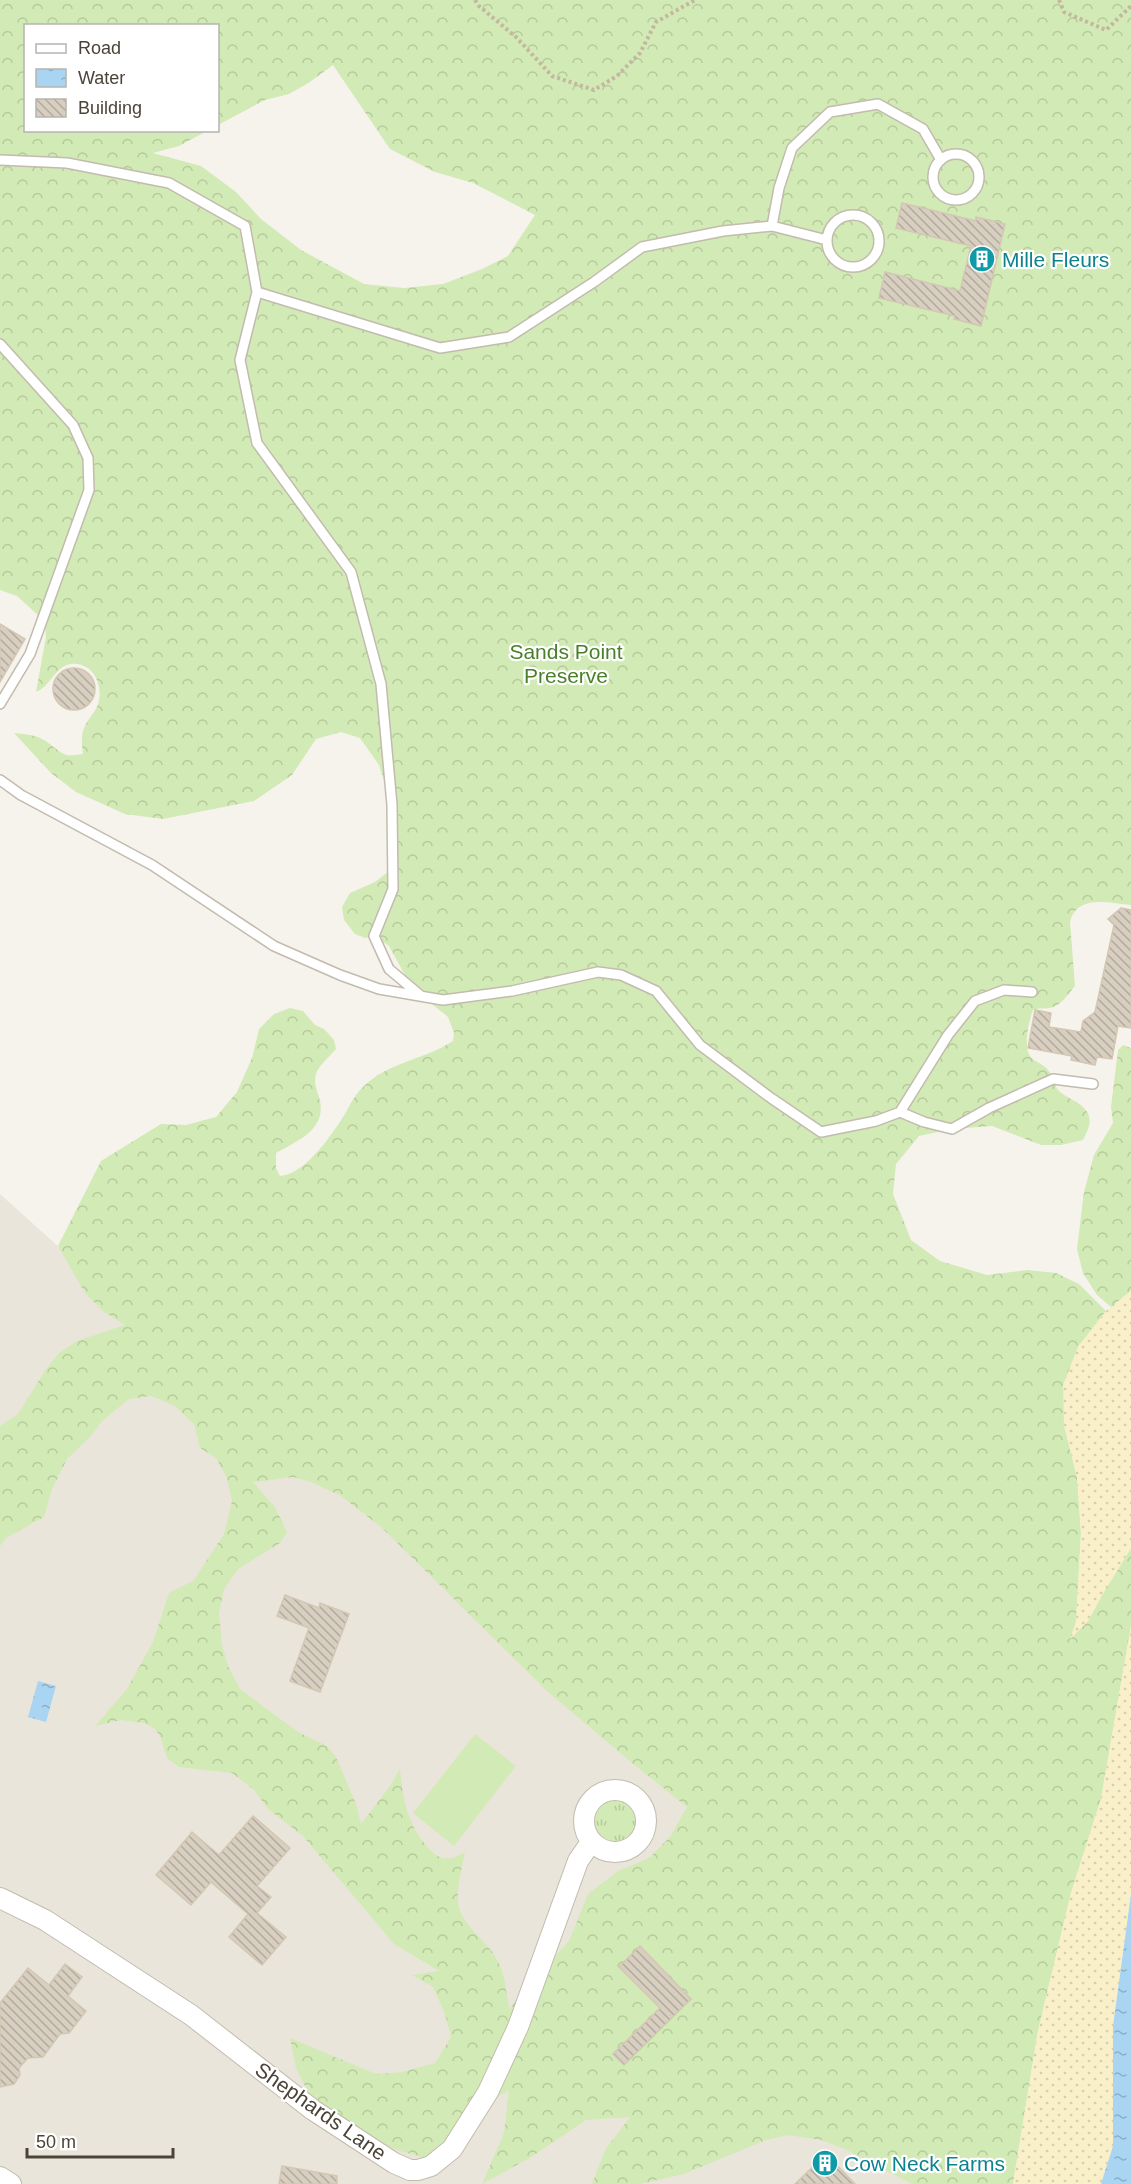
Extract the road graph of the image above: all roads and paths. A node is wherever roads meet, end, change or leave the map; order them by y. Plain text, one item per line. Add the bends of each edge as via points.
1 (476, 0) edge
2 (695, 0) edge
3 (1059, 0) edge
4 (1131, 6) edge
5 (0, 160) edge
6 (941, 160) junction
7 (772, 226) junction
8 (828, 240) junction
9 (257, 291) junction
10 (0, 345) edge
11 (0, 704) edge
12 (0, 780) edge
13 (1032, 992) dead end
14 (422, 996) junction
15 (1093, 1084) dead end
16 (900, 1112) junction
17 (591, 1842) dead end
18 (0, 1898) edge
19 (0, 2177) edge
20 (11, 2184) edge

1 - 2 path via 552,76 594,90 617,76 640,53 656,22
3 - 4 path via 1064,12 1106,30
5 - 9 lane via 67,163 169,183 245,226
6 - 6 lane via 933,173 936,188 955,200 969,196 978,184 974,163 962,155
6 - 7 lane via 923,129 878,104 830,112 792,148
7 - 8 lane
7 - 9 lane via 642,247 509,337 441,348
8 - 8 lane via 832,256 854,267 870,261 879,238 872,223 857,216 840,219 829,231
9 - 14 lane via 240,360 257,443 351,572 381,684 392,805 393,889 374,936 390,969
10 - 11 lane via 73,425 88,458 89,490 30,654
12 - 14 lane via 152,865 274,946 379,989
13 - 16 lane via 1004,990 975,1001 948,1035
14 - 16 lane via 443,1000 512,992 598,972 621,975 656,991 700,1045 821,1132
15 - 16 lane via 1053,1079 952,1129
17 - 18 street, Shephards Lane via 578,1862 518,2027 488,2092 452,2149 431,2166 418,2170 394,2163 312,2110 191,2015 45,1920
19 - 20 street

